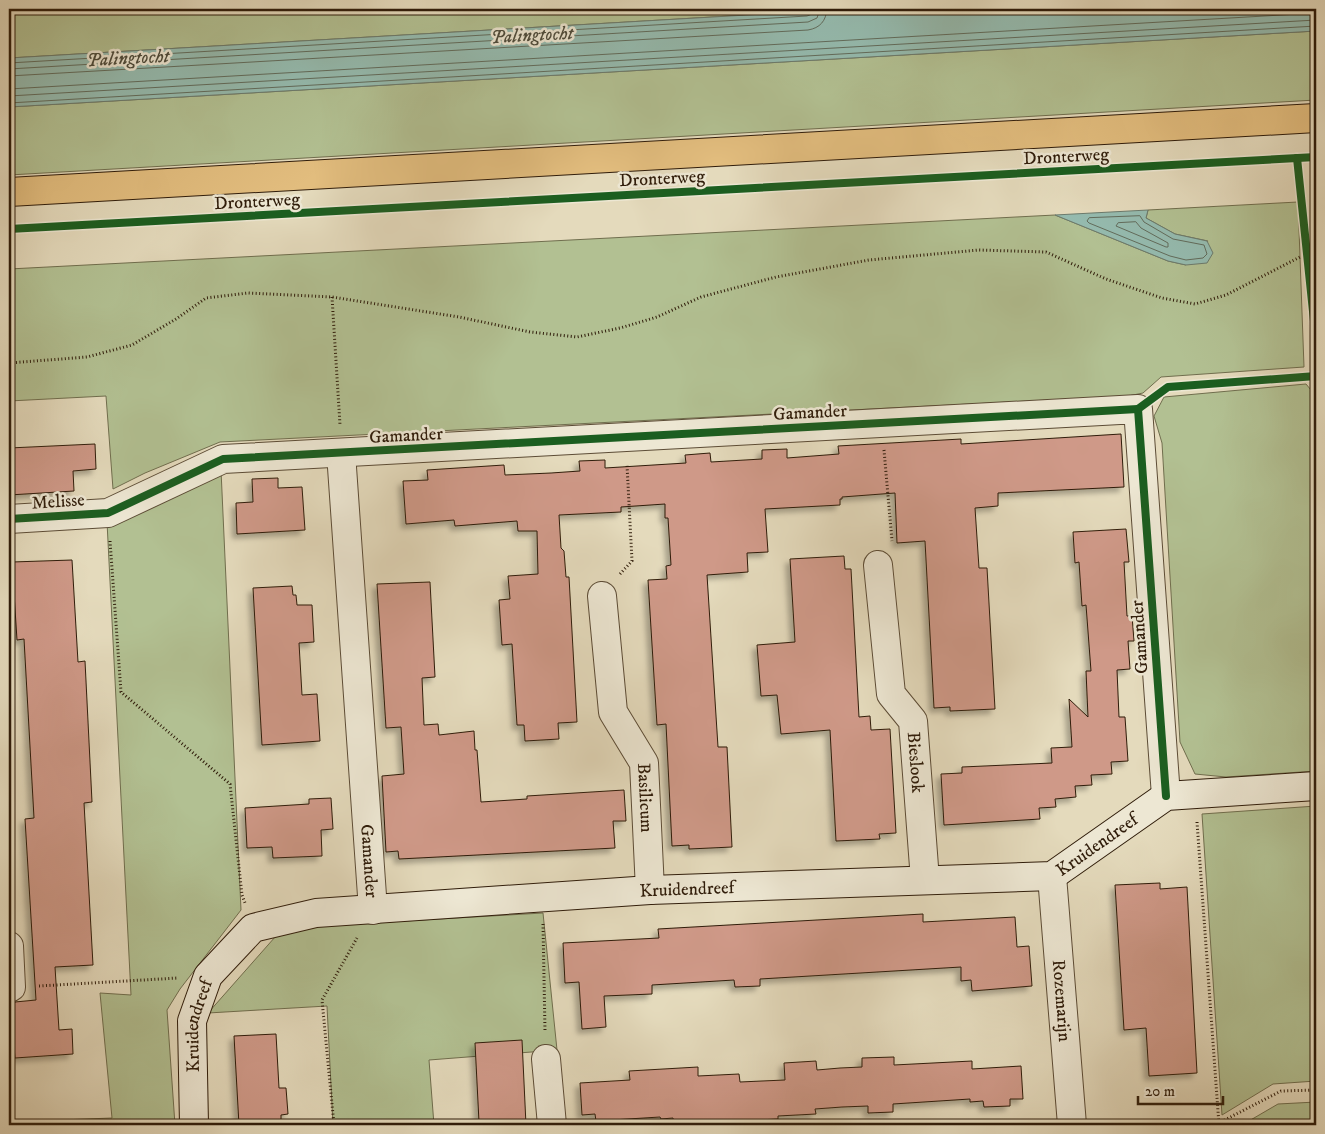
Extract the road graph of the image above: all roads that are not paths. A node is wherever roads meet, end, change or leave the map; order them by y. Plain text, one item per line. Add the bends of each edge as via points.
1 (1316, 118) edge
2 (9, 192) edge
3 (342, 453) junction
4 (108, 513) joint
5 (9, 519) edge
6 (878, 565) road end
7 (602, 596) road end
8 (1316, 786) edge
9 (1166, 796) junction
10 (1052, 876) junction
11 (925, 880) junction
12 (650, 890) junction
13 (373, 910) junction
14 (9, 946) edge
15 (10, 987) edge
16 (546, 1059) road end
17 (194, 1125) edge
18 (552, 1125) edge
19 (1066, 1125) edge

1 - 2 main road, Dronterweg
3 - 4 street, Gamander via 223,459
3 - 9 street, Gamander via 1138,409
3 - 13 street, Gamander
4 - 5 street, Melisse
6 - 11 street, Bieslook via 890,694 913,721
7 - 12 street, Basilicum via 613,712 644,763
8 - 9 street
9 - 10 street, Kruidendreef
10 - 11 street, Kruidendreef
10 - 19 street, Rozemarijn
11 - 12 street, Kruidendreef
12 - 13 street, Kruidendreef
13 - 17 street, Kruidendreef via 316,913 253,928 208,976 192,1021
14 - 15 street
16 - 18 street

